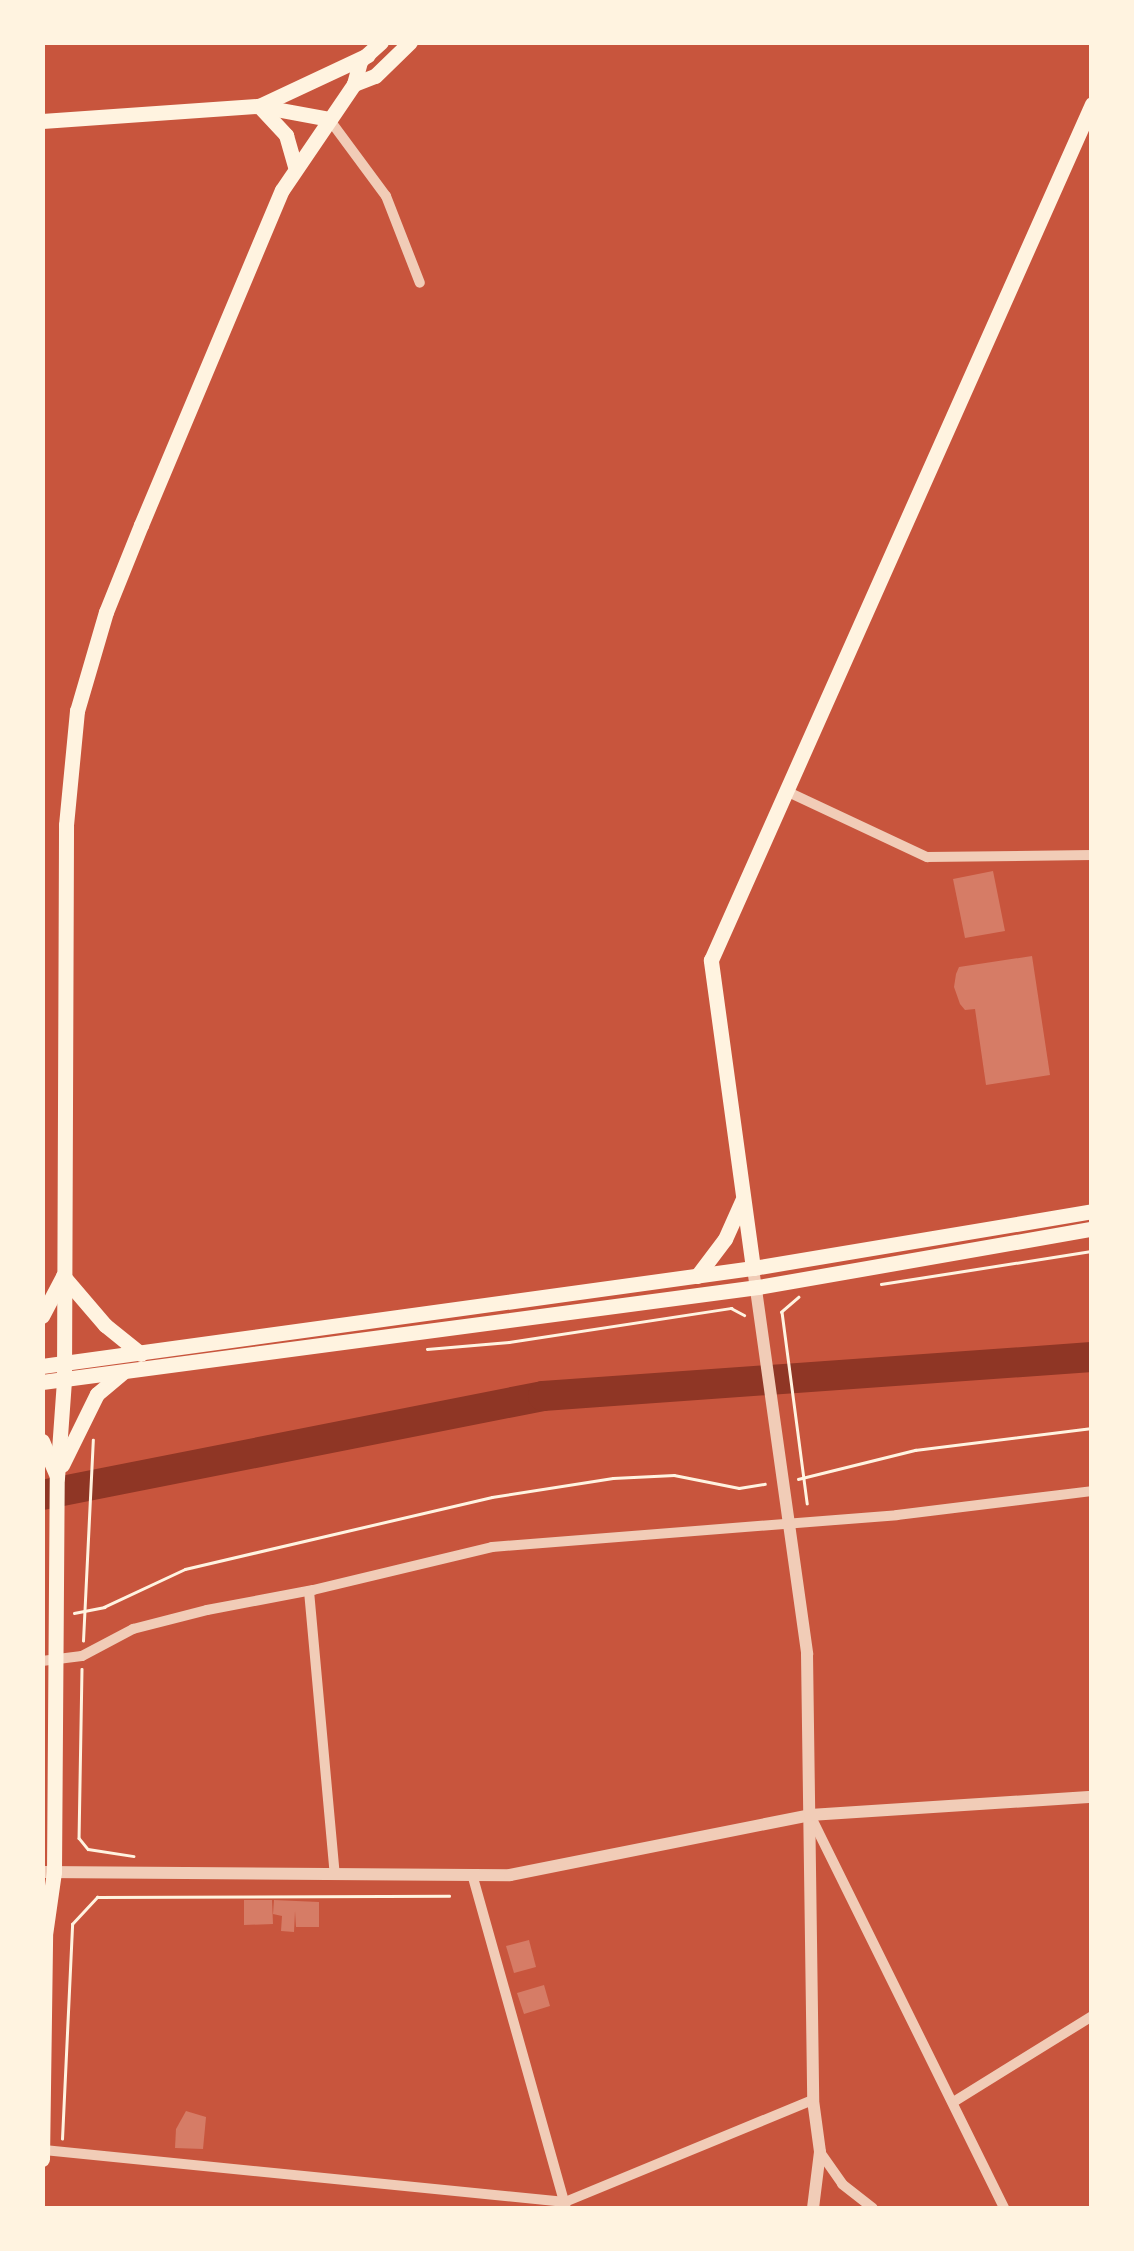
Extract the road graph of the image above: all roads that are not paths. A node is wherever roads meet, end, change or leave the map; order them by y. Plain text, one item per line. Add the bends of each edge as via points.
1 (381, 42) edge
2 (410, 42) edge
3 (368, 55) junction
4 (354, 84) junction
5 (1092, 104) edge
6 (259, 106) junction
7 (329, 119) junction
8 (42, 122) edge
9 (296, 167) junction
10 (420, 283) dead end
11 (786, 792) junction
12 (1092, 855) edge
13 (744, 1197) junction
14 (1092, 1211) edge
15 (1092, 1229) edge
16 (753, 1268) junction
17 (63, 1276) junction
18 (697, 1276) junction
19 (758, 1287) junction
20 (42, 1316) edge
21 (141, 1354) junction
22 (42, 1366) edge
23 (64, 1372) junction
24 (122, 1373) junction
25 (42, 1382) edge
26 (42, 1440) edge
27 (57, 1478) junction
28 (1092, 1491) edge
29 (789, 1515) junction
30 (309, 1591) junction
31 (49, 1660) edge
32 (1090, 1802) edge
33 (810, 1816) junction
34 (48, 1872) edge
35 (336, 1874) junction
36 (472, 1874) junction
37 (1092, 2016) edge
38 (813, 2100) junction
39 (955, 2101) junction
40 (44, 2150) edge
41 (820, 2152) junction
42 (42, 2159) edge
43 (565, 2205) edge
44 (813, 2208) edge
45 (874, 2208) edge
46 (1004, 2208) edge

1 - 3 main road
2 - 4 main road via 375,76
3 - 4 main road
3 - 6 main road
4 - 7 main road
5 - 11 main road
6 - 7 main road
6 - 8 main road
6 - 9 main road via 286,135
7 - 9 main road
7 - 10 street via 386,196
9 - 17 main road via 140,524 77,711 66,826
11 - 12 street via 927,857
11 - 13 main road via 712,960
13 - 16 main road
13 - 18 main road via 725,1239
14 - 16 main road
15 - 19 main road
16 - 18 main road
16 - 19 street
17 - 20 main road
17 - 21 main road via 105,1326
17 - 23 main road
18 - 21 main road
19 - 24 main road
19 - 29 street via 755,1314
21 - 23 main road
22 - 23 main road
23 - 24 main road
23 - 25 main road
23 - 27 main road
24 - 27 main road via 80,1420
26 - 27 main road
27 - 31 main road via 56,1628
28 - 29 street via 897,1516
29 - 30 street via 492,1547
29 - 33 street via 807,1654
30 - 31 street via 133,1629 82,1654
30 - 35 street
31 - 34 main road
32 - 33 street
33 - 36 street via 510,1875
33 - 38 street
33 - 39 street
34 - 35 street
34 - 40 main road
35 - 36 street
36 - 43 street
37 - 39 street
38 - 41 street
38 - 43 street
39 - 46 street
40 - 42 main road
40 - 43 street
41 - 44 street
41 - 45 street via 842,2184

